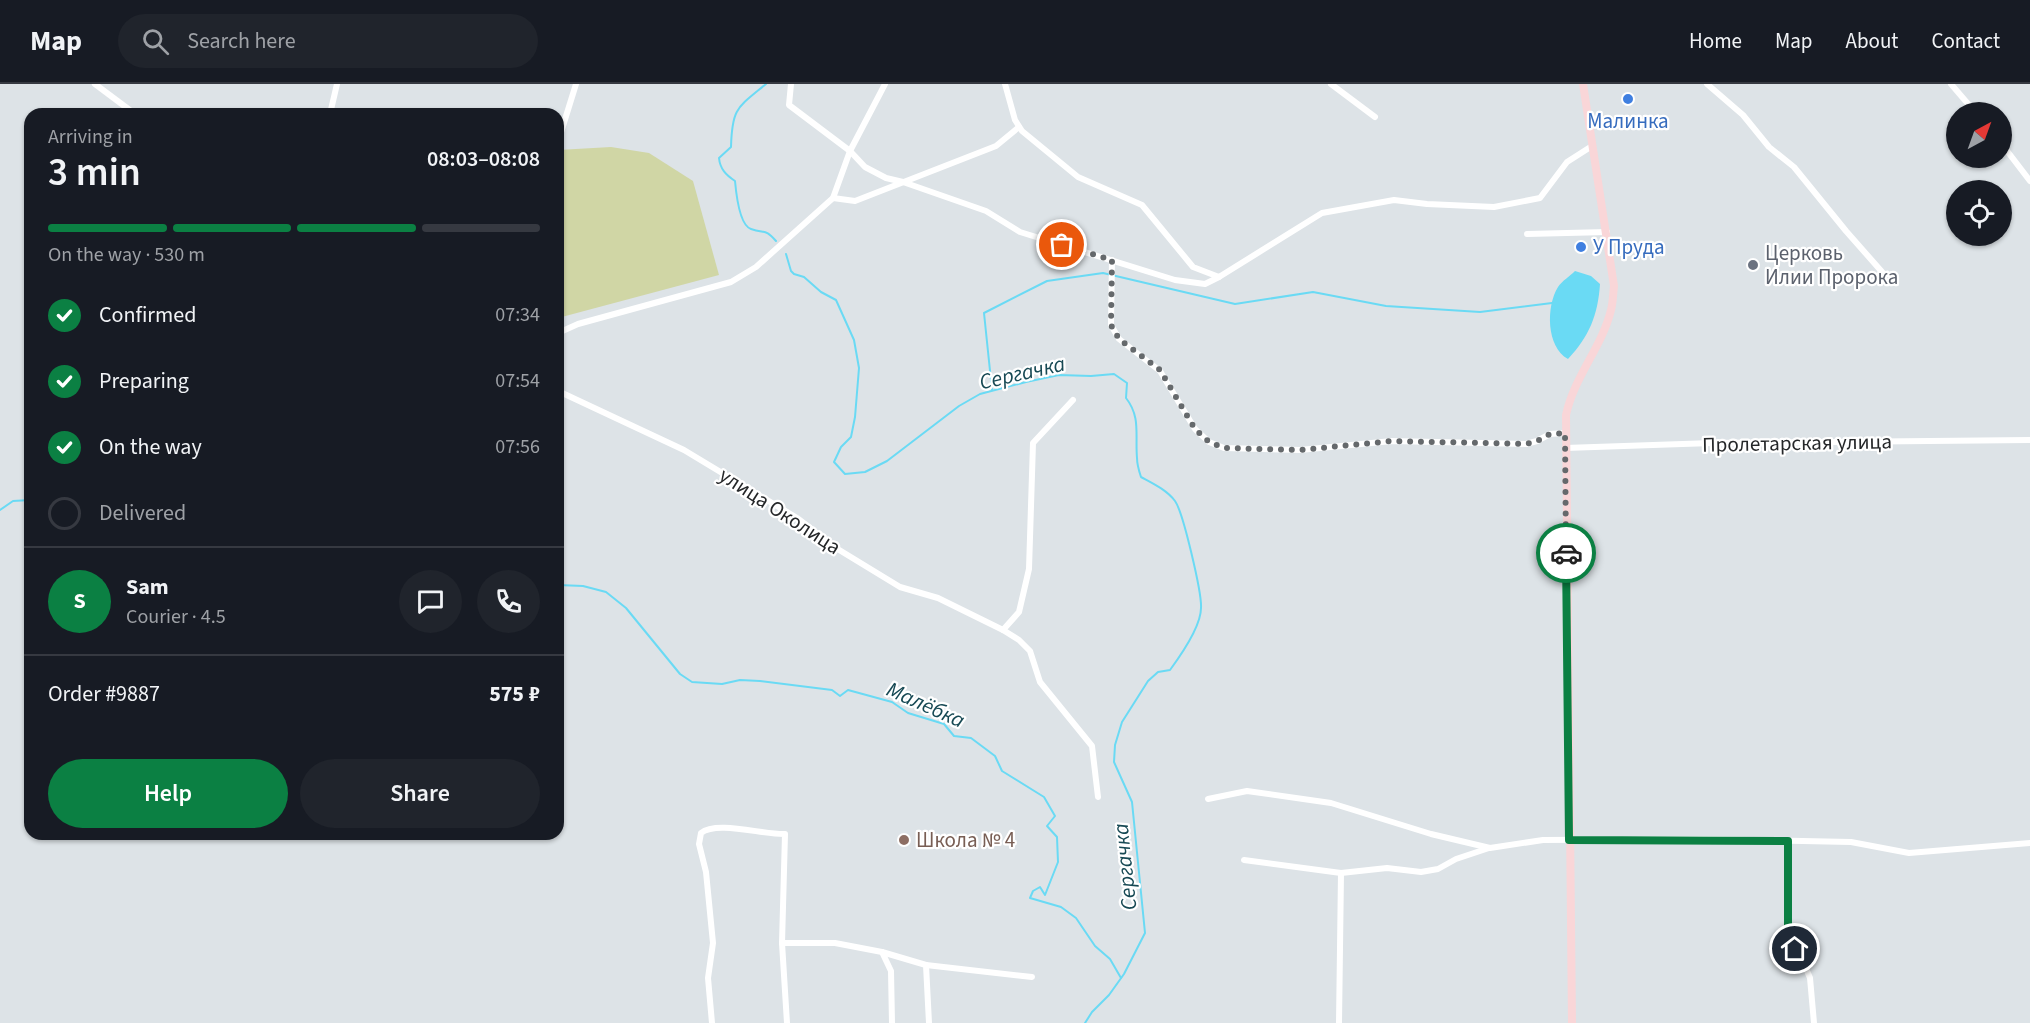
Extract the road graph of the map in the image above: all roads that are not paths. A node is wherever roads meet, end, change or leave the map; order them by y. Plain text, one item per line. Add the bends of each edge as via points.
1 (95, 84) edge
2 (337, 84) edge
3 (576, 84) edge
4 (791, 84) edge
5 (885, 84) edge
6 (1005, 84) edge
7 (1332, 84) edge
8 (1583, 84) edge
9 (1707, 84) edge
10 (1951, 84) edge
11 (1966, 102) edge
12 (127, 108) edge
13 (331, 108) edge
14 (1375, 117) dead end
15 (564, 123) edge
16 (1019, 127) junction
17 (1592, 146) junction
18 (850, 151) junction
19 (2012, 157) edge
20 (2030, 181) edge
21 (903, 182) junction
22 (833, 198) junction
23 (1606, 232) junction
24 (1527, 234) dead end
25 (1112, 260) junction
26 (1220, 277) junction
27 (1874, 282) dead end
28 (564, 330) edge
29 (564, 394) edge
30 (1073, 400) dead end
31 (1565, 433) junction
32 (2030, 440) edge
33 (1565, 448) junction
34 (1003, 630) junction
35 (1098, 798) dead end
36 (1208, 799) dead end
37 (1569, 840) junction
38 (1788, 841) junction
39 (2030, 843) edge
40 (1490, 848) junction
41 (1244, 860) dead end
42 (1341, 873) junction
43 (782, 943) junction
44 (882, 952) junction
45 (926, 965) junction
46 (1032, 977) dead end
47 (712, 1023) edge
48 (787, 1023) edge
49 (892, 1023) edge
50 (929, 1023) edge
51 (1339, 1023) edge
52 (1572, 1023) edge
53 (1814, 1023) edge

1 - 12 street
2 - 13 street
3 - 15 street
4 - 18 street via 789,105
5 - 18 street
6 - 16 street
7 - 14 street
8 - 17 main road
9 - 27 street via 1794,167 1883,273
10 - 11 street
16 - 21 street via 996,146
16 - 26 street via 1078,177 1142,205 1193,267
17 - 23 main road
17 - 26 street via 1567,162 1540,198 1494,207 1394,200 1322,213
18 - 21 street via 866,167 885,178
18 - 22 street
19 - 20 street
21 - 22 street via 855,201
21 - 25 street via 986,211 1020,232
22 - 28 street via 756,267 730,282
23 - 24 street
23 - 31 main road via 1614,286 1611,310 1570,397
25 - 26 street via 1175,280 1205,284
25 - 31 street via 1111,325 1119,339 1160,370 1195,429 1209,442 1224,448 1300,450 1392,441 1526,444 1550,434
29 - 34 street, улица Околица via 694,456 798,518 836,548 900,587 938,598
30 - 34 street via 1032,443 1029,569 1019,612
31 - 33 main road
32 - 33 street, Пролетарская улица
33 - 37 main road
34 - 35 street, улица Околица via 1030,651 1040,682 1092,747
36 - 40 street via 1247,791 1331,803
37 - 38 street
37 - 40 street
37 - 52 main road
38 - 39 street via 1851,842 1909,853
38 - 53 street via 1788,940 1810,978
40 - 42 street via 1421,872 1387,868
41 - 42 street
42 - 51 street
43 - 44 street via 835,943
43 - 47 street via 784,834 707,828 701,833 699,844 706,872 712,943 708,978
43 - 48 street
44 - 45 street
44 - 49 street via 891,971
45 - 46 street
45 - 50 street

